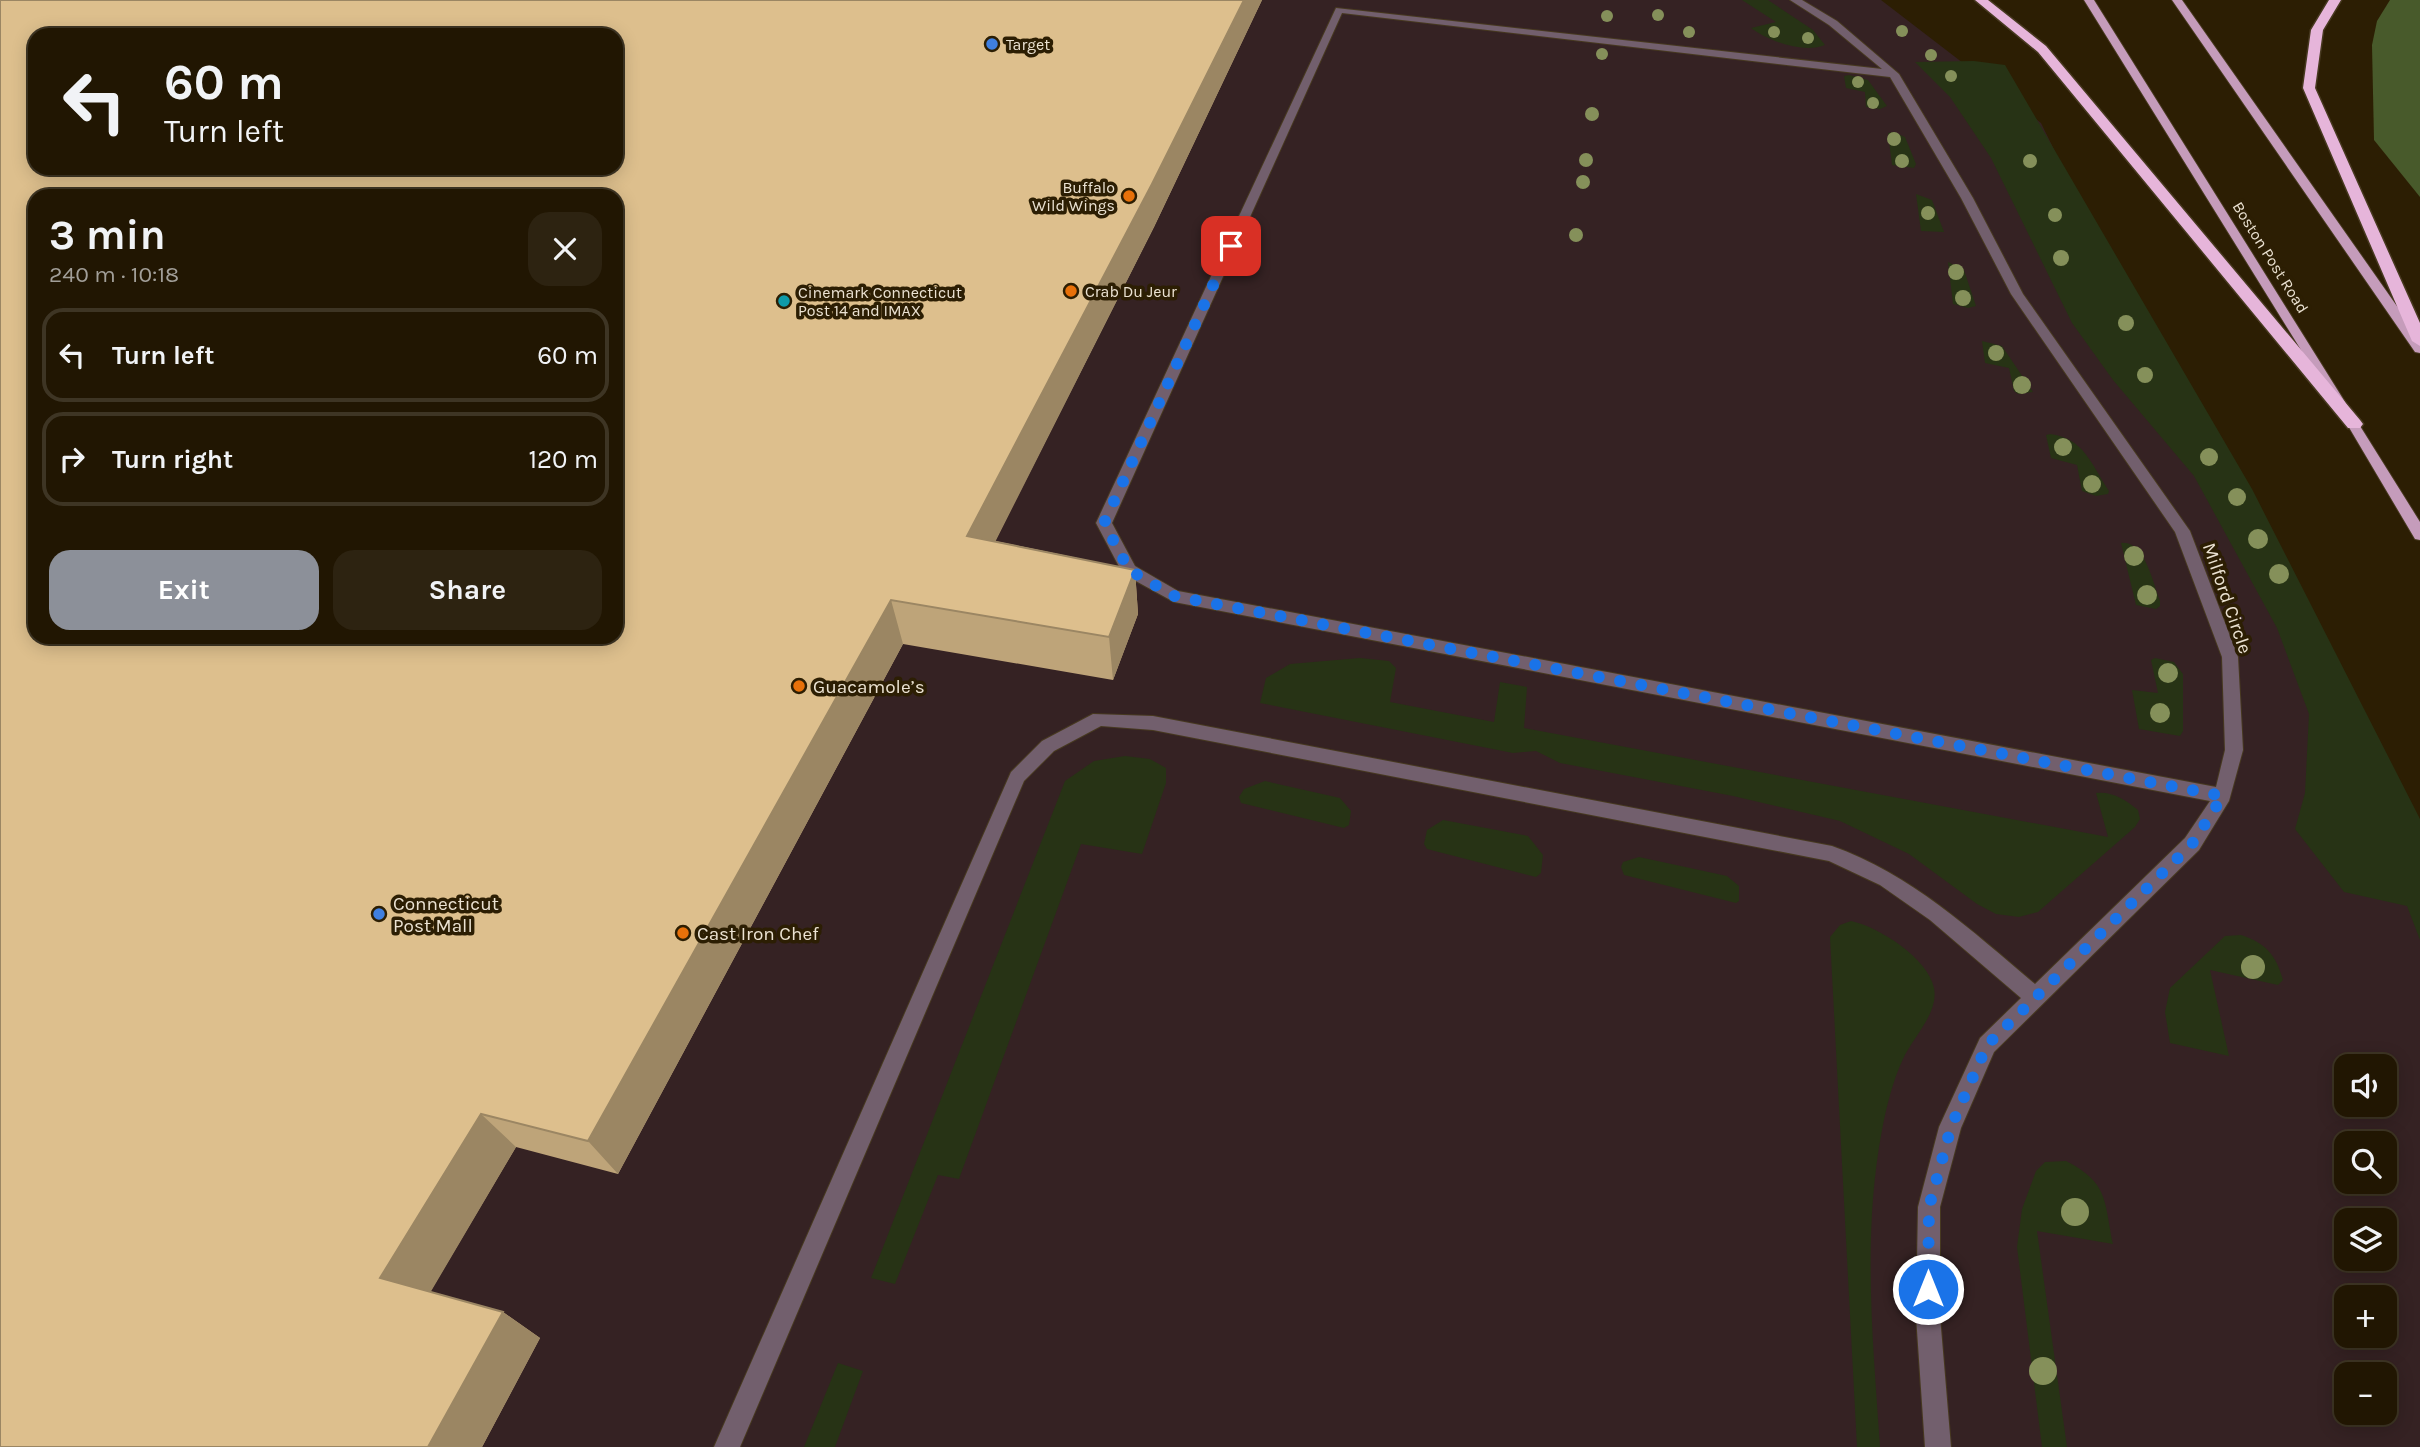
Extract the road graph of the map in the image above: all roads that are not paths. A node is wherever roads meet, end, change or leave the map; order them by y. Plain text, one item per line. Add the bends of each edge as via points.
1 (1795, 0) edge
2 (1981, 0) edge
3 (2089, 0) edge
4 (2177, 0) edge
5 (2335, 0) edge
6 (1341, 5) edge
7 (1894, 74) junction
8 (2420, 341) edge
9 (2420, 348) edge
10 (2354, 424) junction
11 (2420, 535) edge
12 (2223, 796) junction
13 (2034, 996) junction
14 (727, 1447) edge
15 (1938, 1447) edge

1 - 7 street, Milford Circle via 1833,23
2 - 10 highway via 2042,49
3 - 10 main road, Boston Post Road
4 - 9 main road
5 - 8 highway via 2318,27 2310,56 2309,88
6 - 7 street
6 - 12 street via 1104,523 1129,570 1174,596
7 - 12 street, Milford Circle via 2017,295 2182,531 2230,657 2234,750
10 - 11 main road, Boston Post Road
12 - 13 street, Milford Circle via 2192,844
13 - 14 street via 1937,914 1887,879 1832,854 1153,723 1099,719 1048,746 1017,777
13 - 15 street, Milford Circle via 1987,1045 1951,1127 1929,1207 1928,1316

